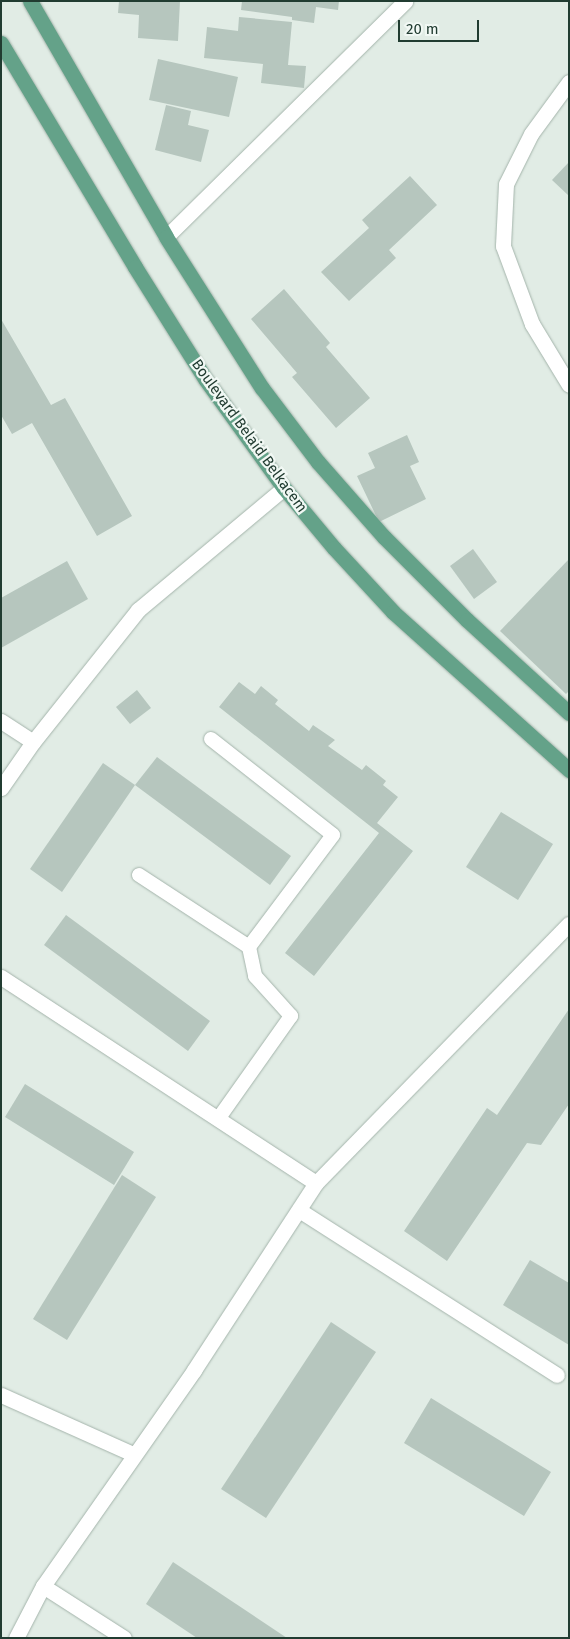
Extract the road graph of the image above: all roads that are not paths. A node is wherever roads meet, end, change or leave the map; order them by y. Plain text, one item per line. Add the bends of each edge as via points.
1 (30, 1) edge
2 (405, 1) edge
3 (1, 43) edge
4 (569, 82) edge
5 (166, 237) junction
6 (569, 385) edge
7 (284, 488) junction
8 (569, 713) edge
9 (1, 721) edge
10 (211, 739) dead end
11 (33, 742) junction
12 (569, 770) edge
13 (1, 788) edge
14 (139, 875) dead end
15 (569, 924) edge
16 (249, 947) junction
17 (1, 977) edge
18 (218, 1119) junction
19 (316, 1183) junction
20 (299, 1210) junction
21 (557, 1375) dead end
22 (1, 1395) edge
23 (133, 1454) junction
24 (42, 1586) junction
25 (16, 1638) edge
26 (124, 1638) edge

1 - 5 main road
2 - 5 street
3 - 7 main road, Boulevard Belaid Belkacem via 206,380
4 - 6 street via 531,134 506,184 503,246 532,324
5 - 8 main road via 262,388 318,462 384,537 460,613
7 - 11 street via 138,610
7 - 12 main road, Boulevard Belaid Belkacem via 393,612
9 - 11 street
10 - 16 lane via 333,835
11 - 13 street
14 - 16 lane
15 - 19 street
16 - 18 lane via 255,976 291,1016
17 - 18 street
18 - 19 street
19 - 20 street
20 - 21 street
20 - 23 street via 194,1370
22 - 23 street
23 - 24 street
24 - 25 street
24 - 26 street

